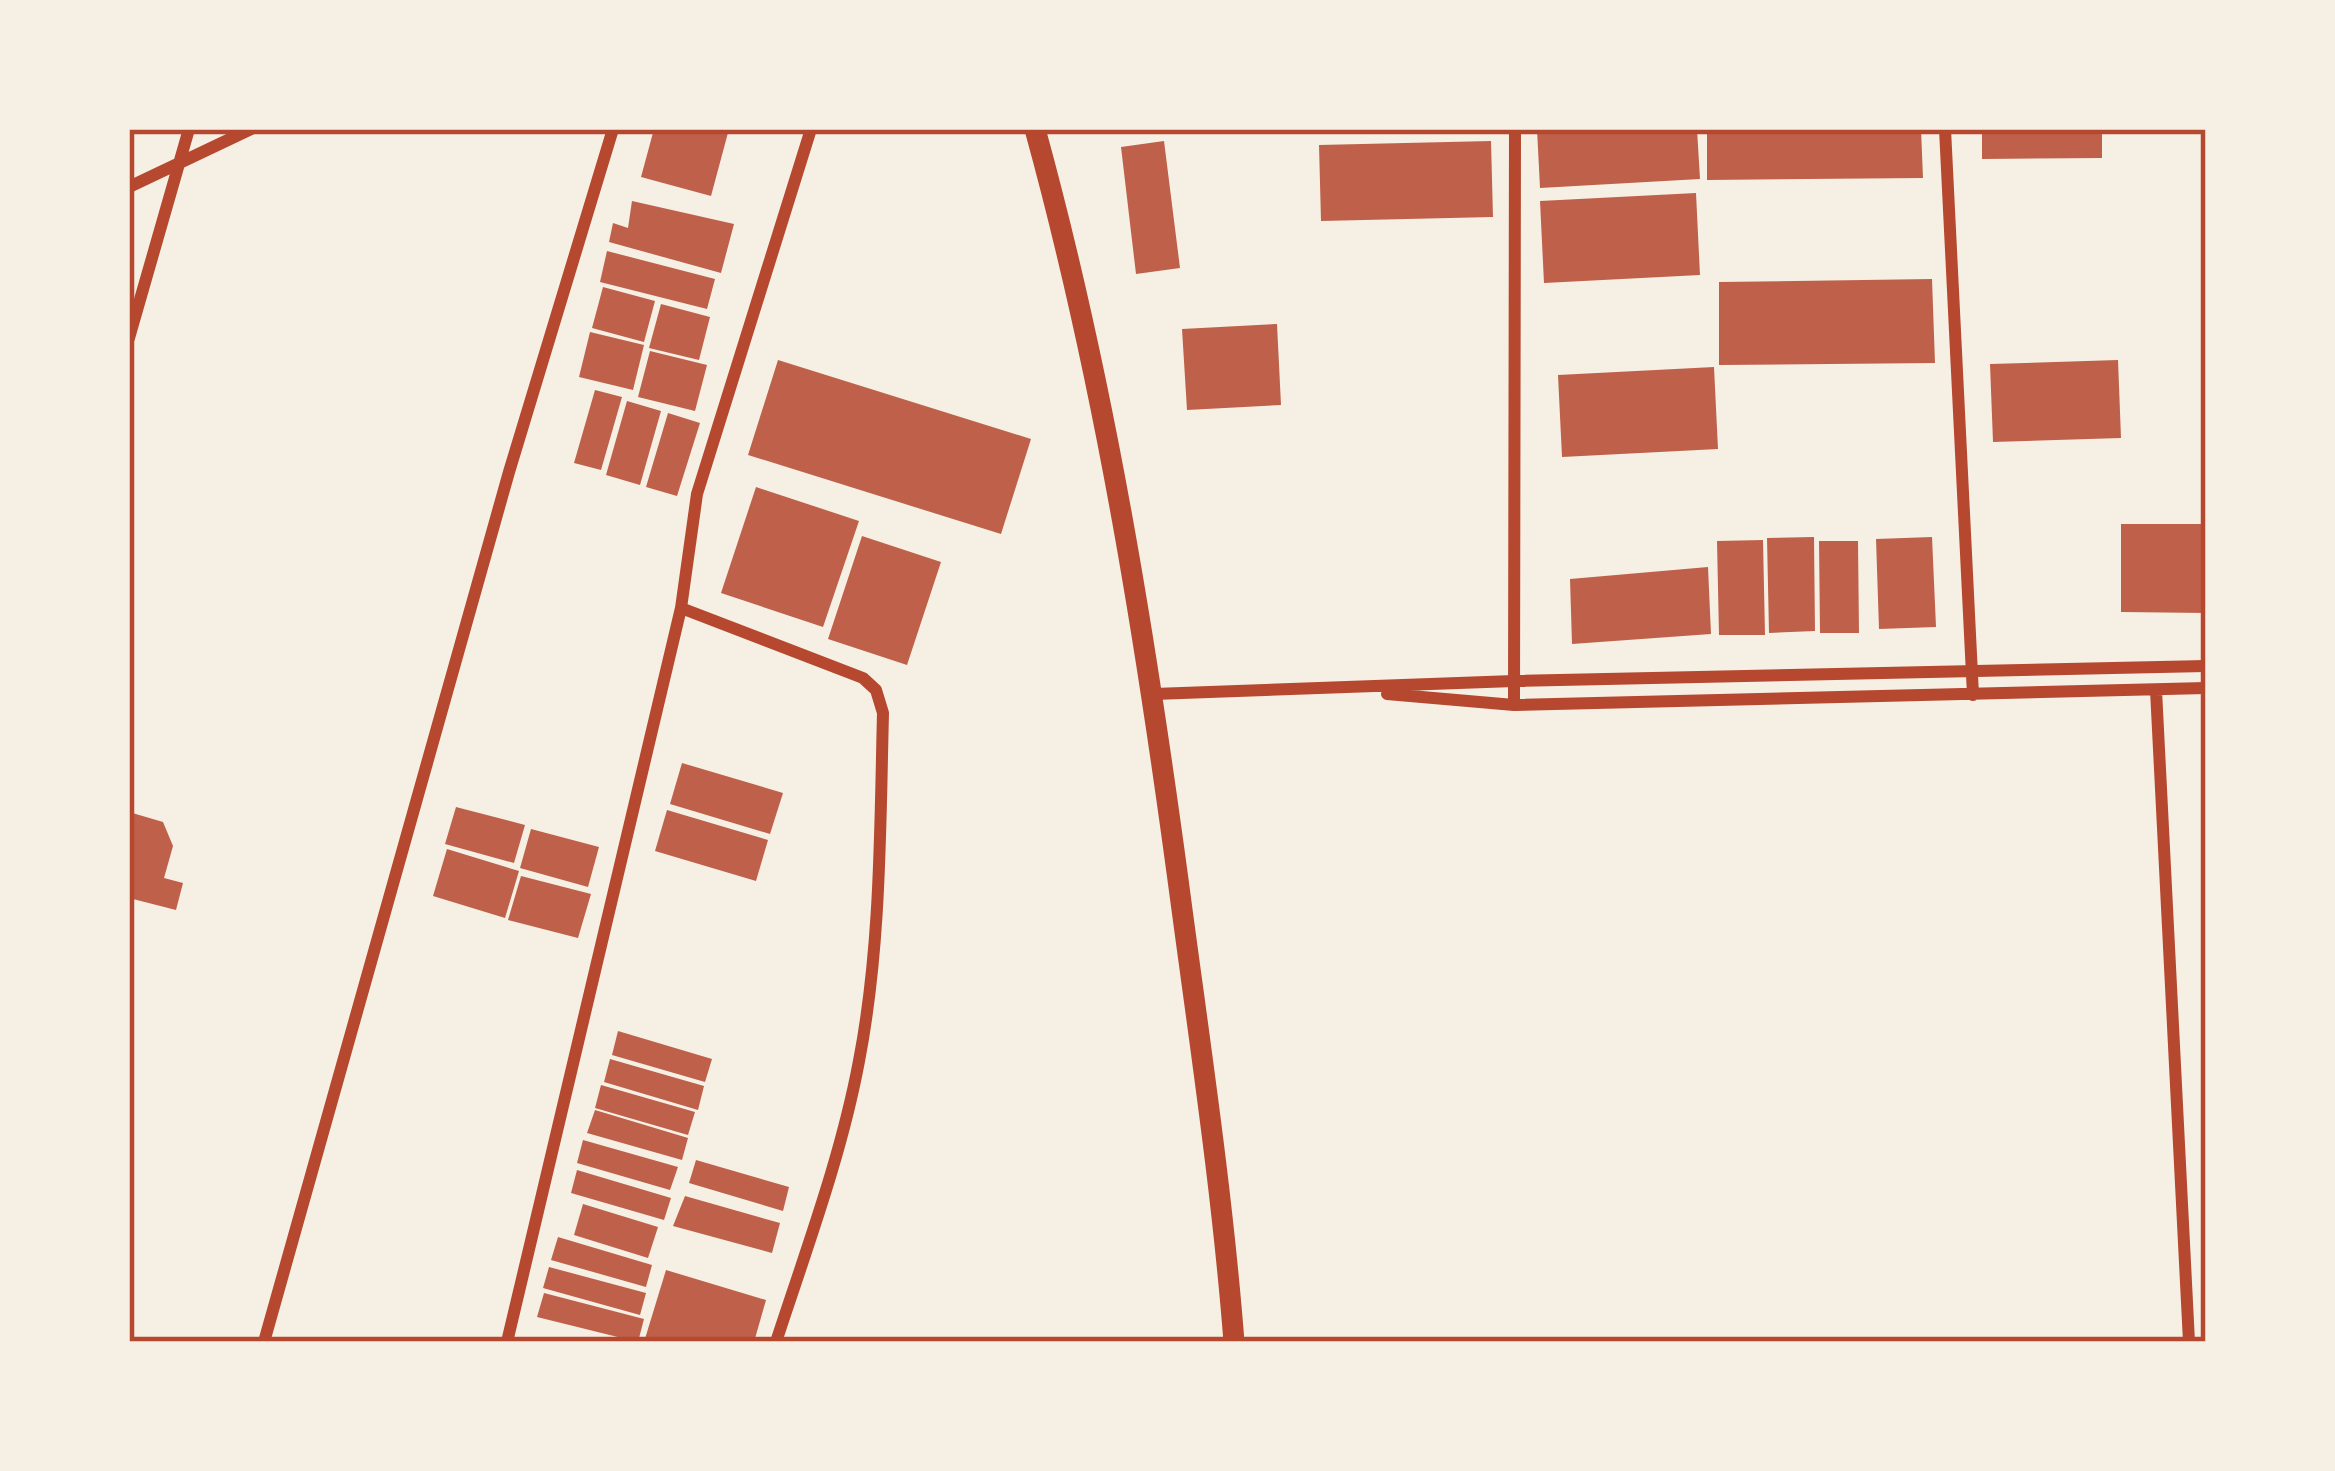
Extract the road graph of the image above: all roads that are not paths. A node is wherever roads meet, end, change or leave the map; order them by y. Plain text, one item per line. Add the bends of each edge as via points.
1 (188, 129) edge
2 (251, 129) edge
3 (613, 129) edge
4 (811, 129) edge
5 (1035, 129) edge
6 (1515, 129) edge
7 (1945, 129) edge
8 (180, 162) junction
9 (129, 187) edge
10 (129, 338) edge
11 (681, 608) junction
12 (2206, 666) edge
13 (1971, 672) junction
14 (1514, 681) junction
15 (2206, 688) edge
16 (1338, 690) junction
17 (2156, 690) junction
18 (1154, 694) junction
19 (1973, 695) junction
20 (1514, 705) junction
21 (264, 1342) edge
22 (507, 1342) edge
23 (776, 1342) edge
24 (1234, 1342) edge
25 (2189, 1342) edge

1 - 8 street
2 - 8 street
3 - 21 street
4 - 11 street via 697,494
5 - 18 street via 1065,238
6 - 14 street
7 - 13 street
8 - 9 street
8 - 10 street
11 - 22 street
11 - 23 street via 863,678 883,713 880,864 860,1060
12 - 13 street
13 - 14 street
13 - 19 street
14 - 16 street
14 - 20 street
15 - 17 street
16 - 18 street
16 - 20 street
17 - 19 street
17 - 25 street
18 - 24 street
19 - 20 street

